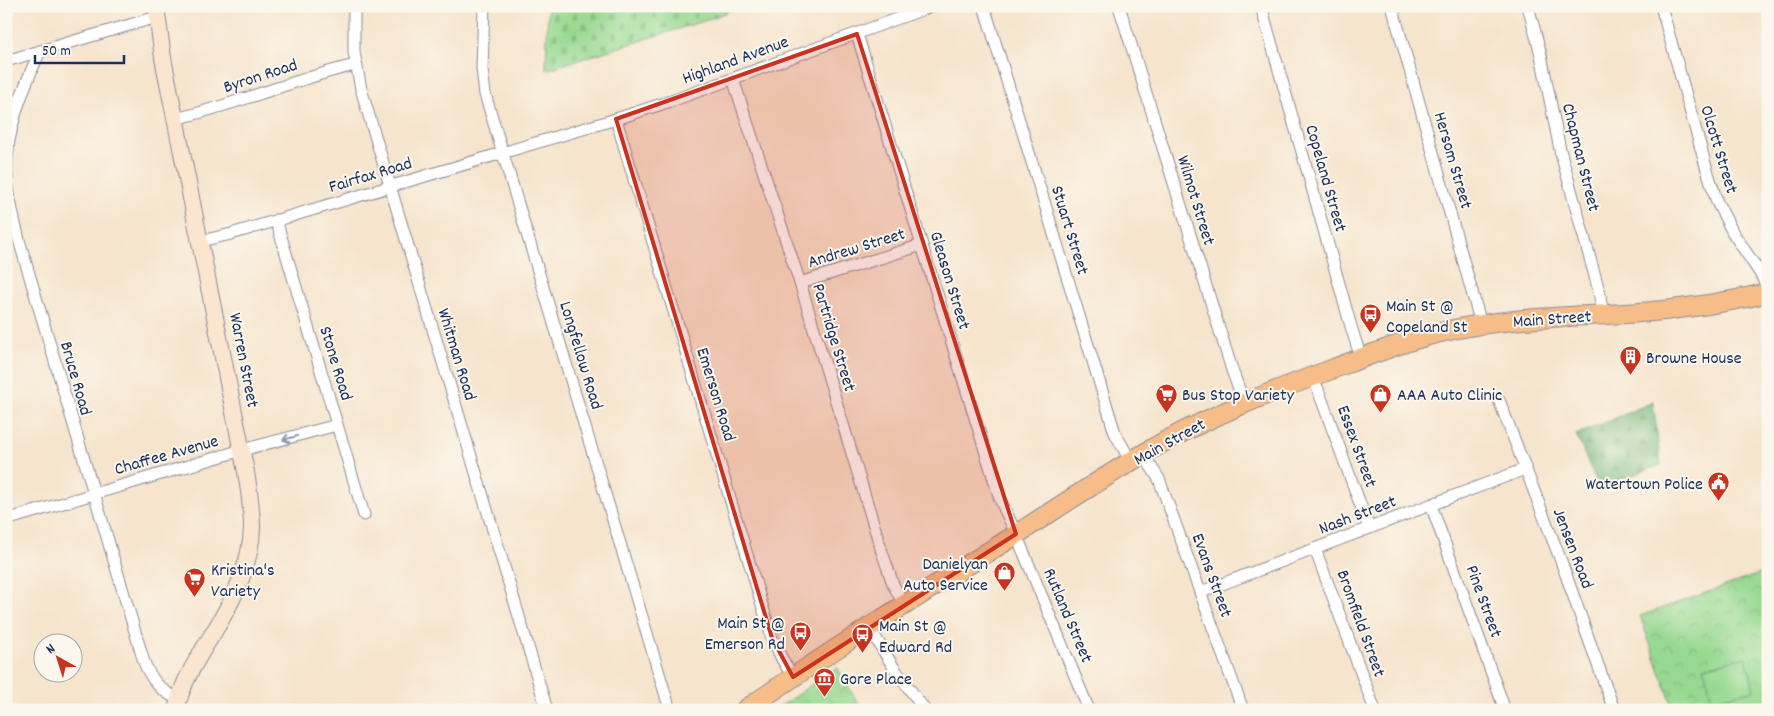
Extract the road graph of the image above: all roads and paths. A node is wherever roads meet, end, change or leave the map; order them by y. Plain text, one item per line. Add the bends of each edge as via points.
1 (354, 6) edge
2 (484, 6) edge
3 (932, 6) edge
4 (984, 6) edge
5 (1119, 6) edge
6 (1261, 6) edge
7 (1392, 6) edge
8 (1528, 6) edge
9 (1661, 6) edge
10 (157, 11) edge
11 (857, 34) junction
12 (40, 51) junction
13 (6, 60) edge
14 (355, 65) junction
15 (733, 78) junction
16 (616, 119) junction
17 (175, 120) junction
18 (548, 139) joint
19 (503, 153) junction
20 (390, 186) junction
21 (276, 220) junction
22 (201, 241) junction
23 (922, 245) junction
24 (800, 282) junction
25 (1768, 292) edge
26 (1603, 315) junction
27 (1481, 324) junction
28 (1361, 358) junction
29 (1313, 376) junction
30 (1499, 400) dead end
31 (1244, 404) junction
32 (337, 425) junction
33 (242, 450) junction
34 (1137, 458) junction
35 (1525, 469) junction
36 (94, 494) junction
37 (1431, 505) junction
38 (364, 515) dead end
39 (6, 520) edge
40 (1369, 528) junction
41 (1016, 534) junction
42 (1315, 548) junction
43 (1201, 592) junction
44 (904, 605) junction
45 (869, 627) junction
46 (793, 676) junction
47 (177, 705) edge
48 (547, 710) edge
49 (670, 710) edge
50 (745, 710) edge
51 (925, 710) edge
52 (1089, 710) edge
53 (1243, 710) edge
54 (1374, 710) edge
55 (1505, 710) edge
56 (1614, 710) edge

1 - 14 street, Whitman Road
2 - 19 street, Longfellow Road via 483,81
3 - 11 street, Highland Avenue
4 - 34 street, Stuart Street via 1115,433
5 - 31 street, Wilmot Street
6 - 28 street, Copeland Street
7 - 27 street, Hersom Street
8 - 26 street, Chapman Street via 1560,150
9 - 25 street, Olcott Street via 1717,202 1762,276
10 - 12 street
10 - 17 main road, Warren Street
11 - 15 street, Highland Avenue
11 - 23 street, Gleason Street
12 - 13 street
12 - 36 street, Bruce Road via 27,81 8,150 9,200
14 - 17 street, Byron Road
14 - 20 street, Whitman Road
15 - 16 street, Highland Avenue
15 - 24 street, Partridge Street
16 - 18 street, Highland Avenue
16 - 46 street, Emerson Road via 772,638
17 - 22 main road, Warren Street
18 - 19 street, Fairfax Road
19 - 20 street, Fairfax Road
19 - 49 street, Longfellow Road
20 - 21 street, Fairfax Road
20 - 48 street, Whitman Road
21 - 22 street, Fairfax Road
21 - 32 street, Stone Road
22 - 33 main road, Warren Street
23 - 24 street, Andrew Street
23 - 41 street, Gleason Street via 1000,499
24 - 44 street, Partridge Street via 882,552
25 - 26 main road, Main Street via 1691,307
26 - 27 main road, Main Street
27 - 28 main road, Main Street via 1417,338
28 - 29 main road, Main Street
29 - 31 main road, Main Street
29 - 40 street, Essex Street
30 - 35 street, Jensen Road
31 - 34 main road, Main Street
32 -> 33 street, Chaffee Avenue
32 - 38 street, Stone Road
33 - 36 street, Chaffee Avenue
33 - 47 main road, Warren Street via 252,529 247,559 227,609 195,663
34 - 41 main road, Main Street
34 - 43 street, Evans Street via 1159,479
35 - 37 street, Nash Street
35 - 56 street, Jensen Road
36 - 39 street, Chaffee Avenue
36 - 47 street, Bruce Road via 146,667 153,681
37 - 40 street, Nash Street
37 - 55 street, Pine Street
40 - 42 street, Nash Street
41 - 44 main road, Main Street
41 - 52 street, Rutland Street
42 - 43 street, Nash Street
42 - 54 street, Bromfield Street
43 - 53 street, Evans Street
44 - 45 main road, Main Street
45 - 46 main road, Main Street
45 - 51 street
46 - 50 main road, Main Street

